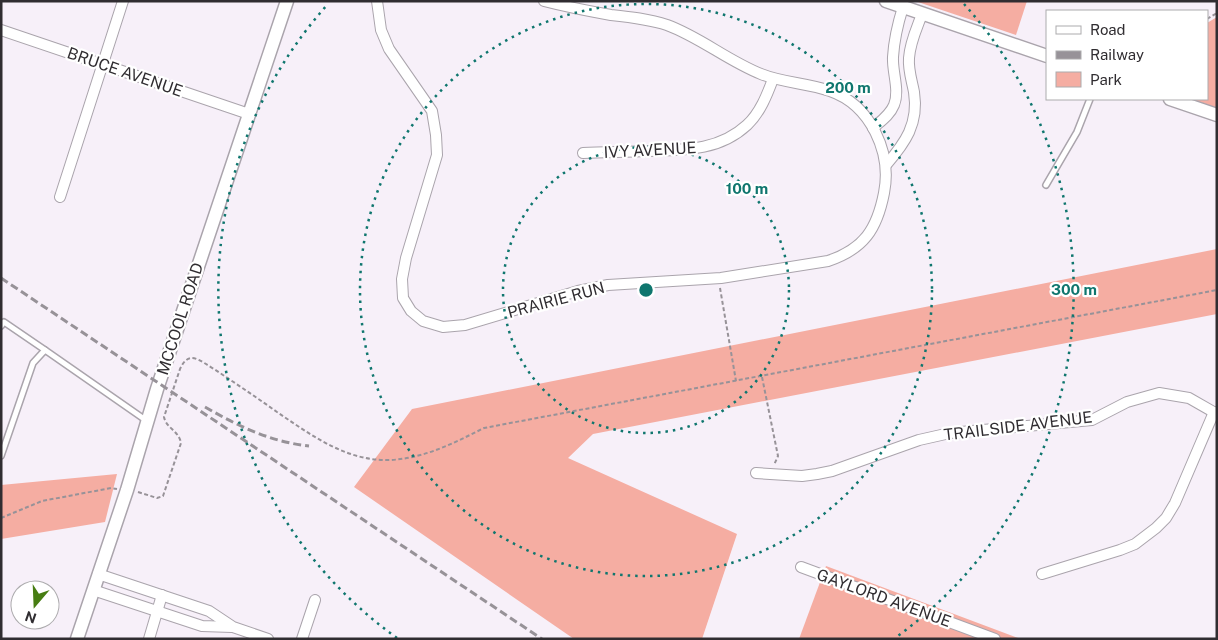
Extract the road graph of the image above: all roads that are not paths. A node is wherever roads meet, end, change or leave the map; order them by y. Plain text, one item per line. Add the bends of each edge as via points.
1 (123, 1) edge
2 (287, 1) edge
3 (377, 1) edge
4 (544, 1) edge
5 (886, 1) edge
6 (903, 7) junction
7 (922, 14) junction
8 (1, 30) edge
9 (1046, 56) edge
10 (102, 64) junction
11 (777, 80) junction
12 (1090, 100) edge
13 (1173, 100) edge
14 (249, 114) junction
15 (1217, 115) edge
16 (873, 128) junction
17 (582, 153) dead end
18 (886, 165) junction
19 (1046, 185) dead end
20 (60, 197) dead end
21 (1, 326) edge
22 (45, 350) junction
23 (1216, 413) edge
24 (148, 421) junction
25 (2, 453) edge
26 (756, 473) dead end
27 (800, 567) dead end
28 (98, 574) junction
29 (1042, 574) dead end
30 (93, 590) junction
31 (162, 595) junction
32 (314, 600) dead end
33 (157, 612) junction
34 (233, 627) junction
35 (78, 639) edge
36 (149, 639) edge
37 (268, 639) edge
38 (302, 639) edge
39 (995, 639) edge

1 - 10 street
2 - 14 street, MCCOOL ROAD
3 - 18 street, PRAIRIE RUN via 380,30 389,49 432,111 436,136 437,156 402,279 403,298 423,322 442,327 465,325 608,285 718,278 843,256 856,247 875,225 886,186
4 - 11 street, PRAIRIE RUN via 668,26
5 - 6 street
6 - 7 street
6 - 16 street via 897,24 893,58 896,98 889,114
7 - 9 street
7 - 18 street via 911,41 909,58 914,113 909,135
8 - 10 street, BRUCE AVENUE
10 - 14 street, BRUCE AVENUE
10 - 20 street
11 - 16 street, PRAIRIE RUN via 832,92 861,112
11 - 17 street, IVY AVENUE via 748,125 723,141 689,150
12 - 19 lane via 1077,132
13 - 15 street
14 - 24 street, MCCOOL ROAD
16 - 18 street, PRAIRIE RUN
21 - 22 lane via 4,322
22 - 24 lane
22 - 25 lane via 33,364
23 - 26 street, TRAILSIDE AVENUE via 1189,398 1159,393 1126,402 1092,420 950,433 817,474
23 - 29 street via 1175,503 1156,528 1135,544
24 - 28 street, MCCOOL ROAD
27 - 39 street, GAYLORD AVENUE
28 - 30 street, MCCOOL ROAD
28 - 31 street
30 - 33 street
30 - 35 street, MCCOOL ROAD
31 - 33 street
31 - 34 street via 209,611
32 - 38 street
33 - 34 street via 202,626
33 - 36 street
34 - 37 street

